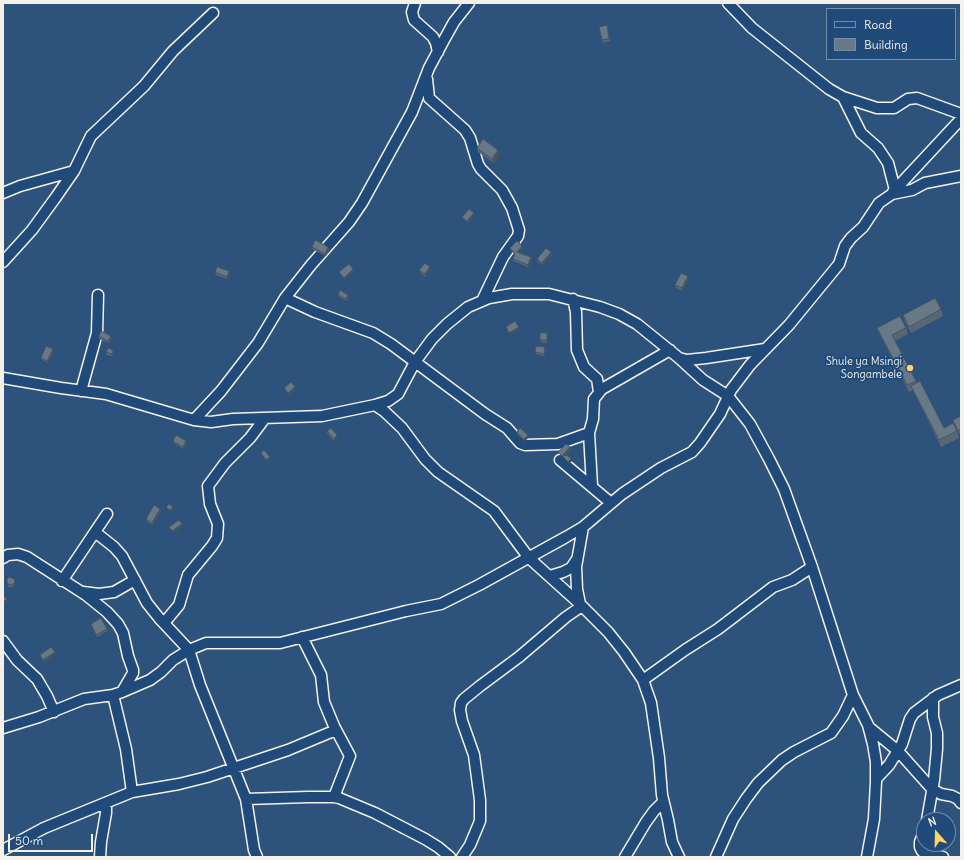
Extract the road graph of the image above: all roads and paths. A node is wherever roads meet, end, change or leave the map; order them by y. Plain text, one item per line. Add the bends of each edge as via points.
1 (415, 3) edge
2 (469, 3) edge
3 (728, 3) edge
4 (213, 13) dead end
5 (438, 52) junction
6 (427, 75) junction
7 (843, 97) junction
8 (961, 114) edge
9 (961, 119) edge
10 (74, 171) junction
11 (961, 176) edge
12 (894, 192) junction
13 (3, 193) edge
14 (3, 262) edge
15 (98, 295) dead end
16 (285, 298) junction
17 (573, 299) junction
18 (482, 301) junction
19 (765, 349) junction
20 (670, 350) junction
21 (679, 358) junction
22 (415, 362) junction
23 (3, 378) edge
24 (81, 391) junction
25 (599, 392) junction
26 (728, 396) junction
27 (375, 405) junction
28 (265, 418) junction
29 (194, 420) junction
30 (589, 432) junction
31 (560, 460) dead end
32 (592, 486) junction
33 (611, 503) junction
34 (107, 514) dead end
35 (583, 527) junction
36 (95, 532) junction
37 (3, 558) edge
38 (530, 558) junction
39 (577, 559) junction
40 (812, 567) junction
41 (550, 576) junction
42 (135, 580) junction
43 (62, 581) junction
44 (81, 592) junction
45 (581, 605) junction
46 (164, 623) junction
47 (302, 636) junction
48 (3, 642) edge
49 (189, 650) junction
50 (643, 680) junction
51 (961, 685) edge
52 (117, 693) junction
53 (853, 695) junction
54 (933, 698) junction
55 (54, 712) junction
56 (3, 728) edge
57 (870, 728) junction
58 (336, 730) junction
59 (898, 751) junction
60 (232, 768) junction
61 (876, 779) junction
62 (932, 789) junction
63 (132, 792) junction
64 (334, 797) junction
65 (246, 799) junction
66 (663, 802) junction
67 (106, 803) junction
68 (961, 803) edge
69 (928, 812) edge
70 (3, 850) edge
71 (923, 852) edge
72 (255, 855) edge
73 (100, 857) edge
74 (450, 857) edge
75 (462, 857) edge
76 (625, 857) edge
77 (679, 857) edge
78 (716, 857) edge
79 (867, 857) edge
80 (943, 857) edge

1 - 5 street via 412,12 414,20 433,37
2 - 5 street via 454,22
3 - 7 street via 752,28
4 - 10 street via 173,51 144,86 92,136
5 - 6 street
6 - 16 street via 412,112 362,203
6 - 18 street via 429,98 465,130 478,164 502,190 512,208 519,230
7 - 8 street via 877,108 894,108 908,99 917,98
7 - 12 street via 861,133 878,148 888,163
9 - 12 street
10 - 13 street
10 - 14 street via 32,230
11 - 12 street via 925,183 912,190
12 - 19 street via 879,203 863,227 851,238 839,264 789,325
15 - 24 street via 97,333
16 - 22 street via 373,333
16 - 29 street via 258,343 221,391
17 - 18 street via 549,294 512,294
17 - 20 street via 600,307 637,324
17 - 25 street via 577,350 584,368 597,379
18 - 22 street via 468,307 447,324 432,338
19 - 21 street via 687,360
19 - 26 street
20 - 21 street
20 - 25 street
21 - 26 street via 703,380
22 - 27 street via 398,394 388,401
22 - 30 street via 507,428 520,443 558,444
23 - 24 street
24 - 29 street via 106,394
25 - 30 street via 594,398 593,419
26 - 33 street via 720,414 692,452 661,468
26 - 40 street via 750,424 769,459 784,490
27 - 28 street via 322,416
27 - 38 street via 402,428 425,459 448,481 494,512
28 - 29 street via 211,422
28 - 46 street via 208,486 210,504 218,524 217,538 188,575 179,605
30 - 32 street
31 - 32 street
32 - 33 street
33 - 35 street
34 - 36 street
35 - 38 street
35 - 39 street
36 - 42 street via 122,556
36 - 43 street
37 - 43 street via 18,554 27,557
38 - 41 street
38 - 47 street via 441,604
39 - 41 street via 571,568
39 - 45 street via 576,589
40 - 50 street via 773,588
40 - 53 street
41 - 45 street
42 - 44 street via 105,594
42 - 46 street via 147,603
43 - 44 street
44 - 52 street via 107,612 123,633 133,674
45 - 50 street via 614,639
45 - 75 street via 461,704 462,721 474,755 480,800 480,821
46 - 49 street
47 - 49 street via 280,643 206,643
47 - 58 street via 321,675 324,702
48 - 55 street via 37,679
49 - 52 street via 150,680
49 - 60 street
50 - 66 street via 651,703
51 - 54 street
52 - 55 street via 84,700
52 - 63 street
53 - 57 street
53 - 78 street via 831,733 782,760 758,783 733,819
54 - 59 street via 910,719
54 - 62 street via 937,741
55 - 56 street
57 - 59 street
57 - 61 street
58 - 60 street via 288,750
58 - 64 street via 350,756
59 - 61 street
59 - 62 street
60 - 63 street via 207,777
60 - 65 street
61 - 79 street via 874,819
62 - 68 street via 952,796
62 - 69 street
63 - 67 street
64 - 65 street
64 - 74 street via 375,813 425,839
65 - 72 street
66 - 76 street via 646,822
66 - 77 street via 672,842
67 - 70 street via 44,828
67 - 73 street
71 - 80 street

